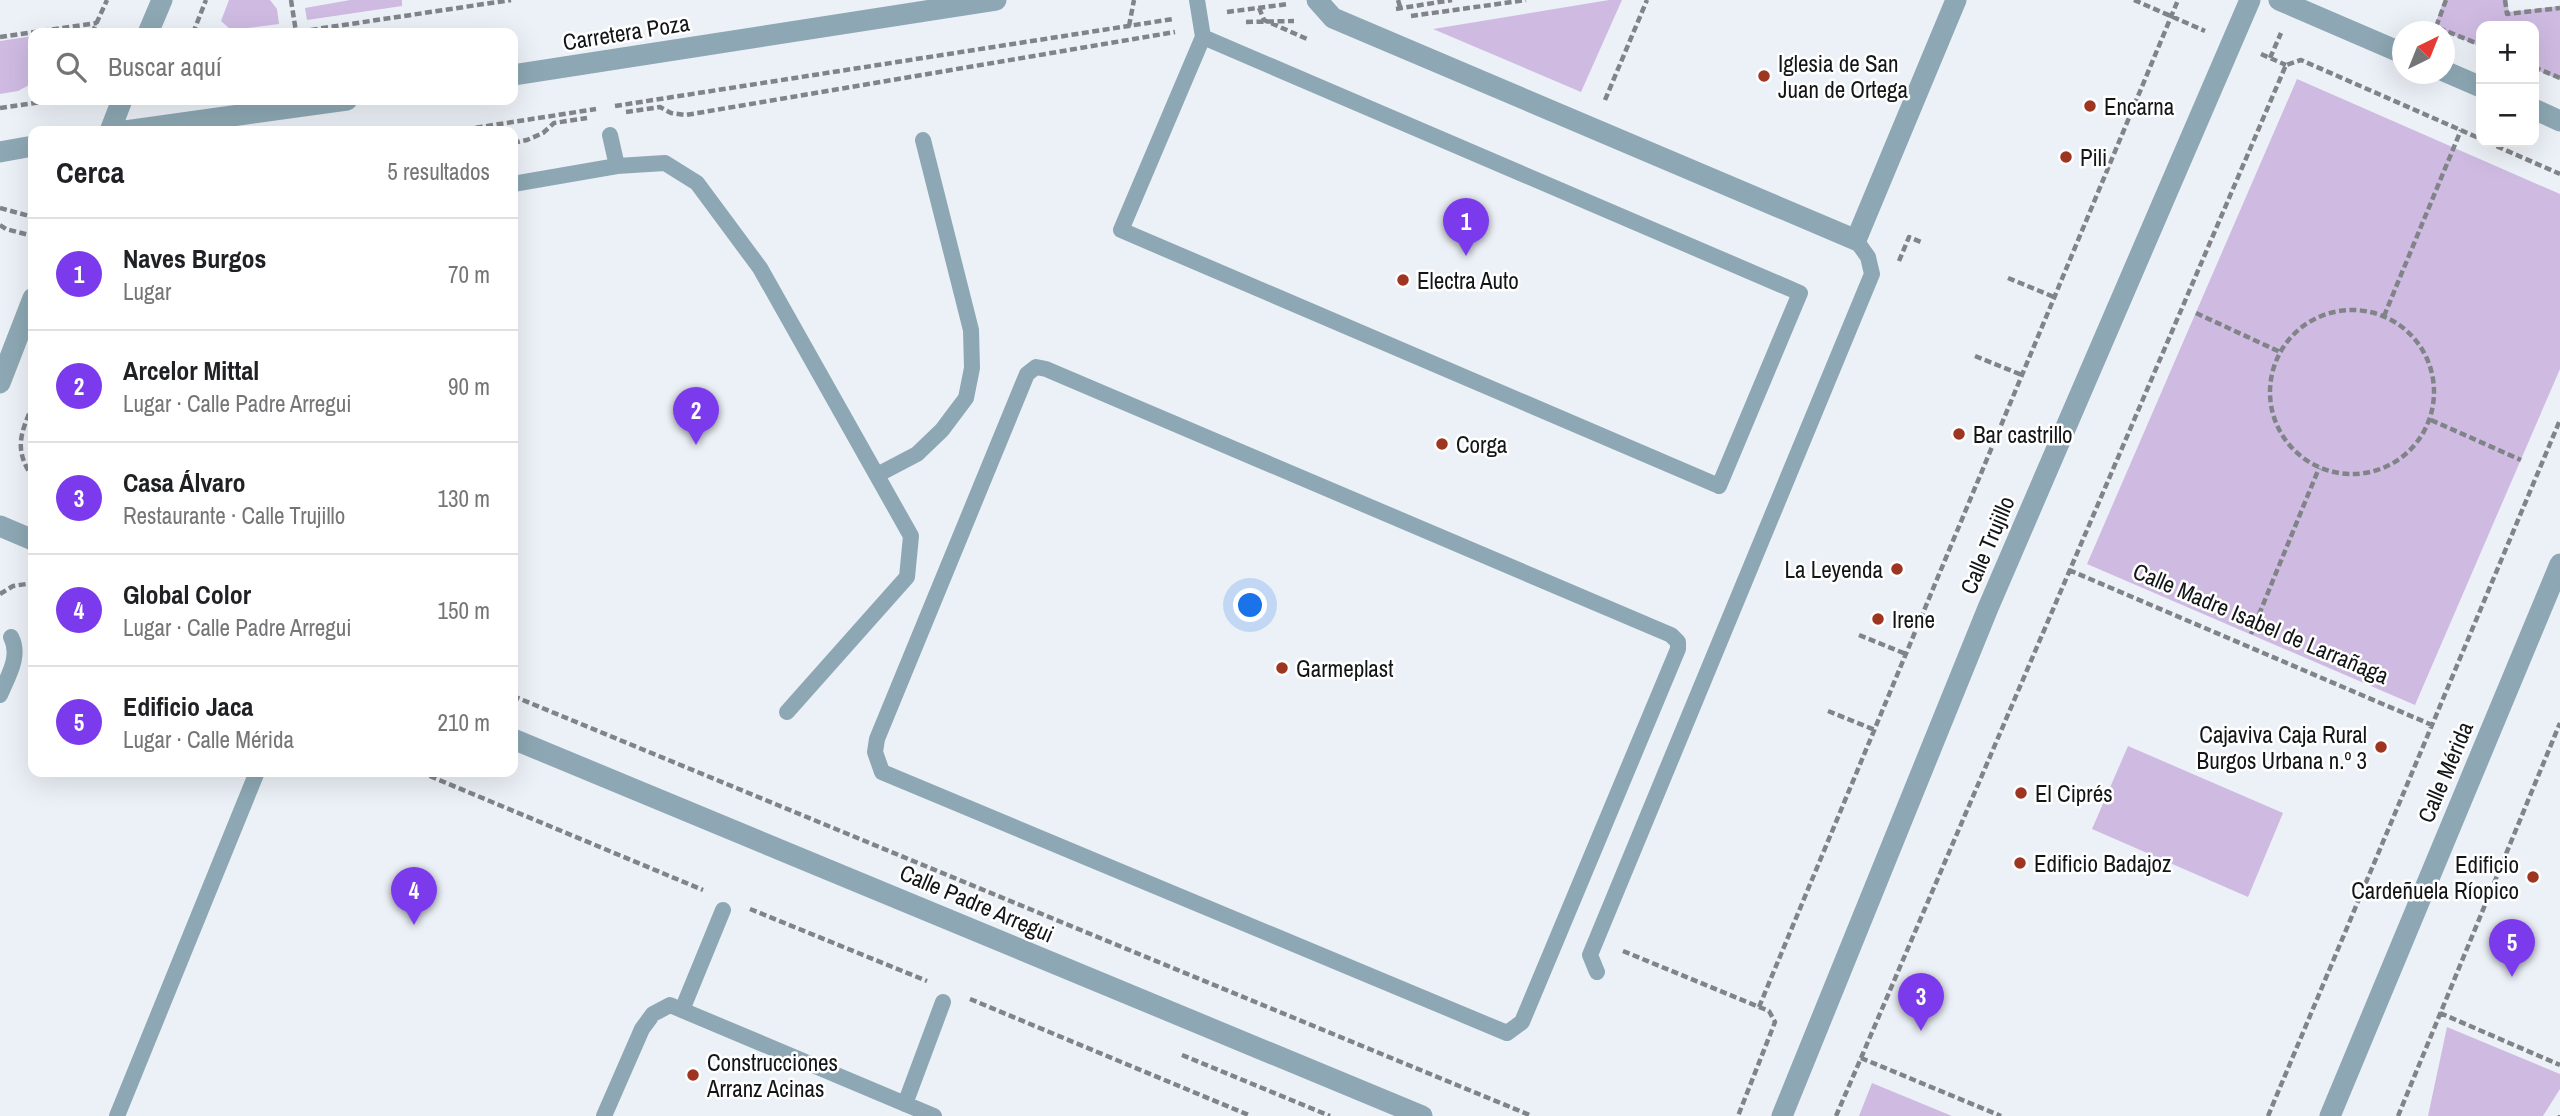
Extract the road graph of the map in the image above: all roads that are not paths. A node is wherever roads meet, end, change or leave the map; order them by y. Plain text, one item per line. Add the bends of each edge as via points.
1 (162, 0) edge
2 (996, 0) edge
3 (1197, 0) edge
4 (1317, 0) edge
5 (1956, 0) edge
6 (2250, 0) edge
7 (2279, 0) edge
8 (150, 28) edge
9 (1202, 32) junction
10 (2392, 48) edge
11 (518, 74) edge
12 (2455, 75) edge
13 (2476, 85) edge
14 (120, 105) edge
15 (311, 105) edge
16 (2539, 111) edge
17 (2560, 121) edge
18 (112, 126) edge
19 (161, 126) edge
20 (610, 135) dead end
21 (923, 140) dead end
22 (28, 147) edge
23 (0, 152) edge
24 (617, 166) junction
25 (518, 183) edge
26 (1856, 240) junction
27 (28, 311) edge
28 (0, 383) edge
29 (877, 475) junction
30 (0, 526) edge
31 (28, 538) edge
32 (2560, 564) edge
33 (11, 638) dead end
34 (0, 695) edge
35 (787, 712) dead end
36 (518, 741) edge
37 (255, 777) edge
38 (723, 910) dead end
39 (1597, 972) dead end
40 (943, 1002) dead end
41 (682, 1010) junction
42 (1507, 1033) joint
43 (905, 1104) junction
44 (117, 1116) edge
45 (604, 1116) edge
46 (934, 1116) edge
47 (1422, 1116) edge
48 (1782, 1116) edge
49 (2330, 1116) edge

1 - 8 street
2 - 11 street, Carretera Poza
3 - 9 lane
4 - 26 street via 1333,18
5 - 26 street
6 - 48 street, Calle Trujillo via 1988,608
7 - 10 street
9 - 9 lane via 1121,230 1719,486 1800,293
12 - 13 street
14 - 18 street
15 - 19 street
16 - 17 street
20 - 24 lane
21 - 29 lane via 971,330 972,368 966,398 942,430 917,454
22 - 23 street
24 - 25 lane
24 - 29 lane via 665,163 697,183 761,268
26 - 39 lane via 1868,257 1872,274 1590,955
27 - 28 street
29 - 35 lane via 911,536 907,577
30 - 31 street
32 - 49 street, Calle Mérida
33 - 34 lane via 16,653
36 - 47 street, Calle Padre Arregui
37 - 44 lane
38 - 41 lane
40 - 43 lane
41 - 43 lane
41 - 45 lane via 670,1005 653,1014 642,1028
42 - 42 lane via 1522,1022 1678,642 1671,635 1036,367 1027,374 877,740 875,752 882,772
43 - 46 lane

